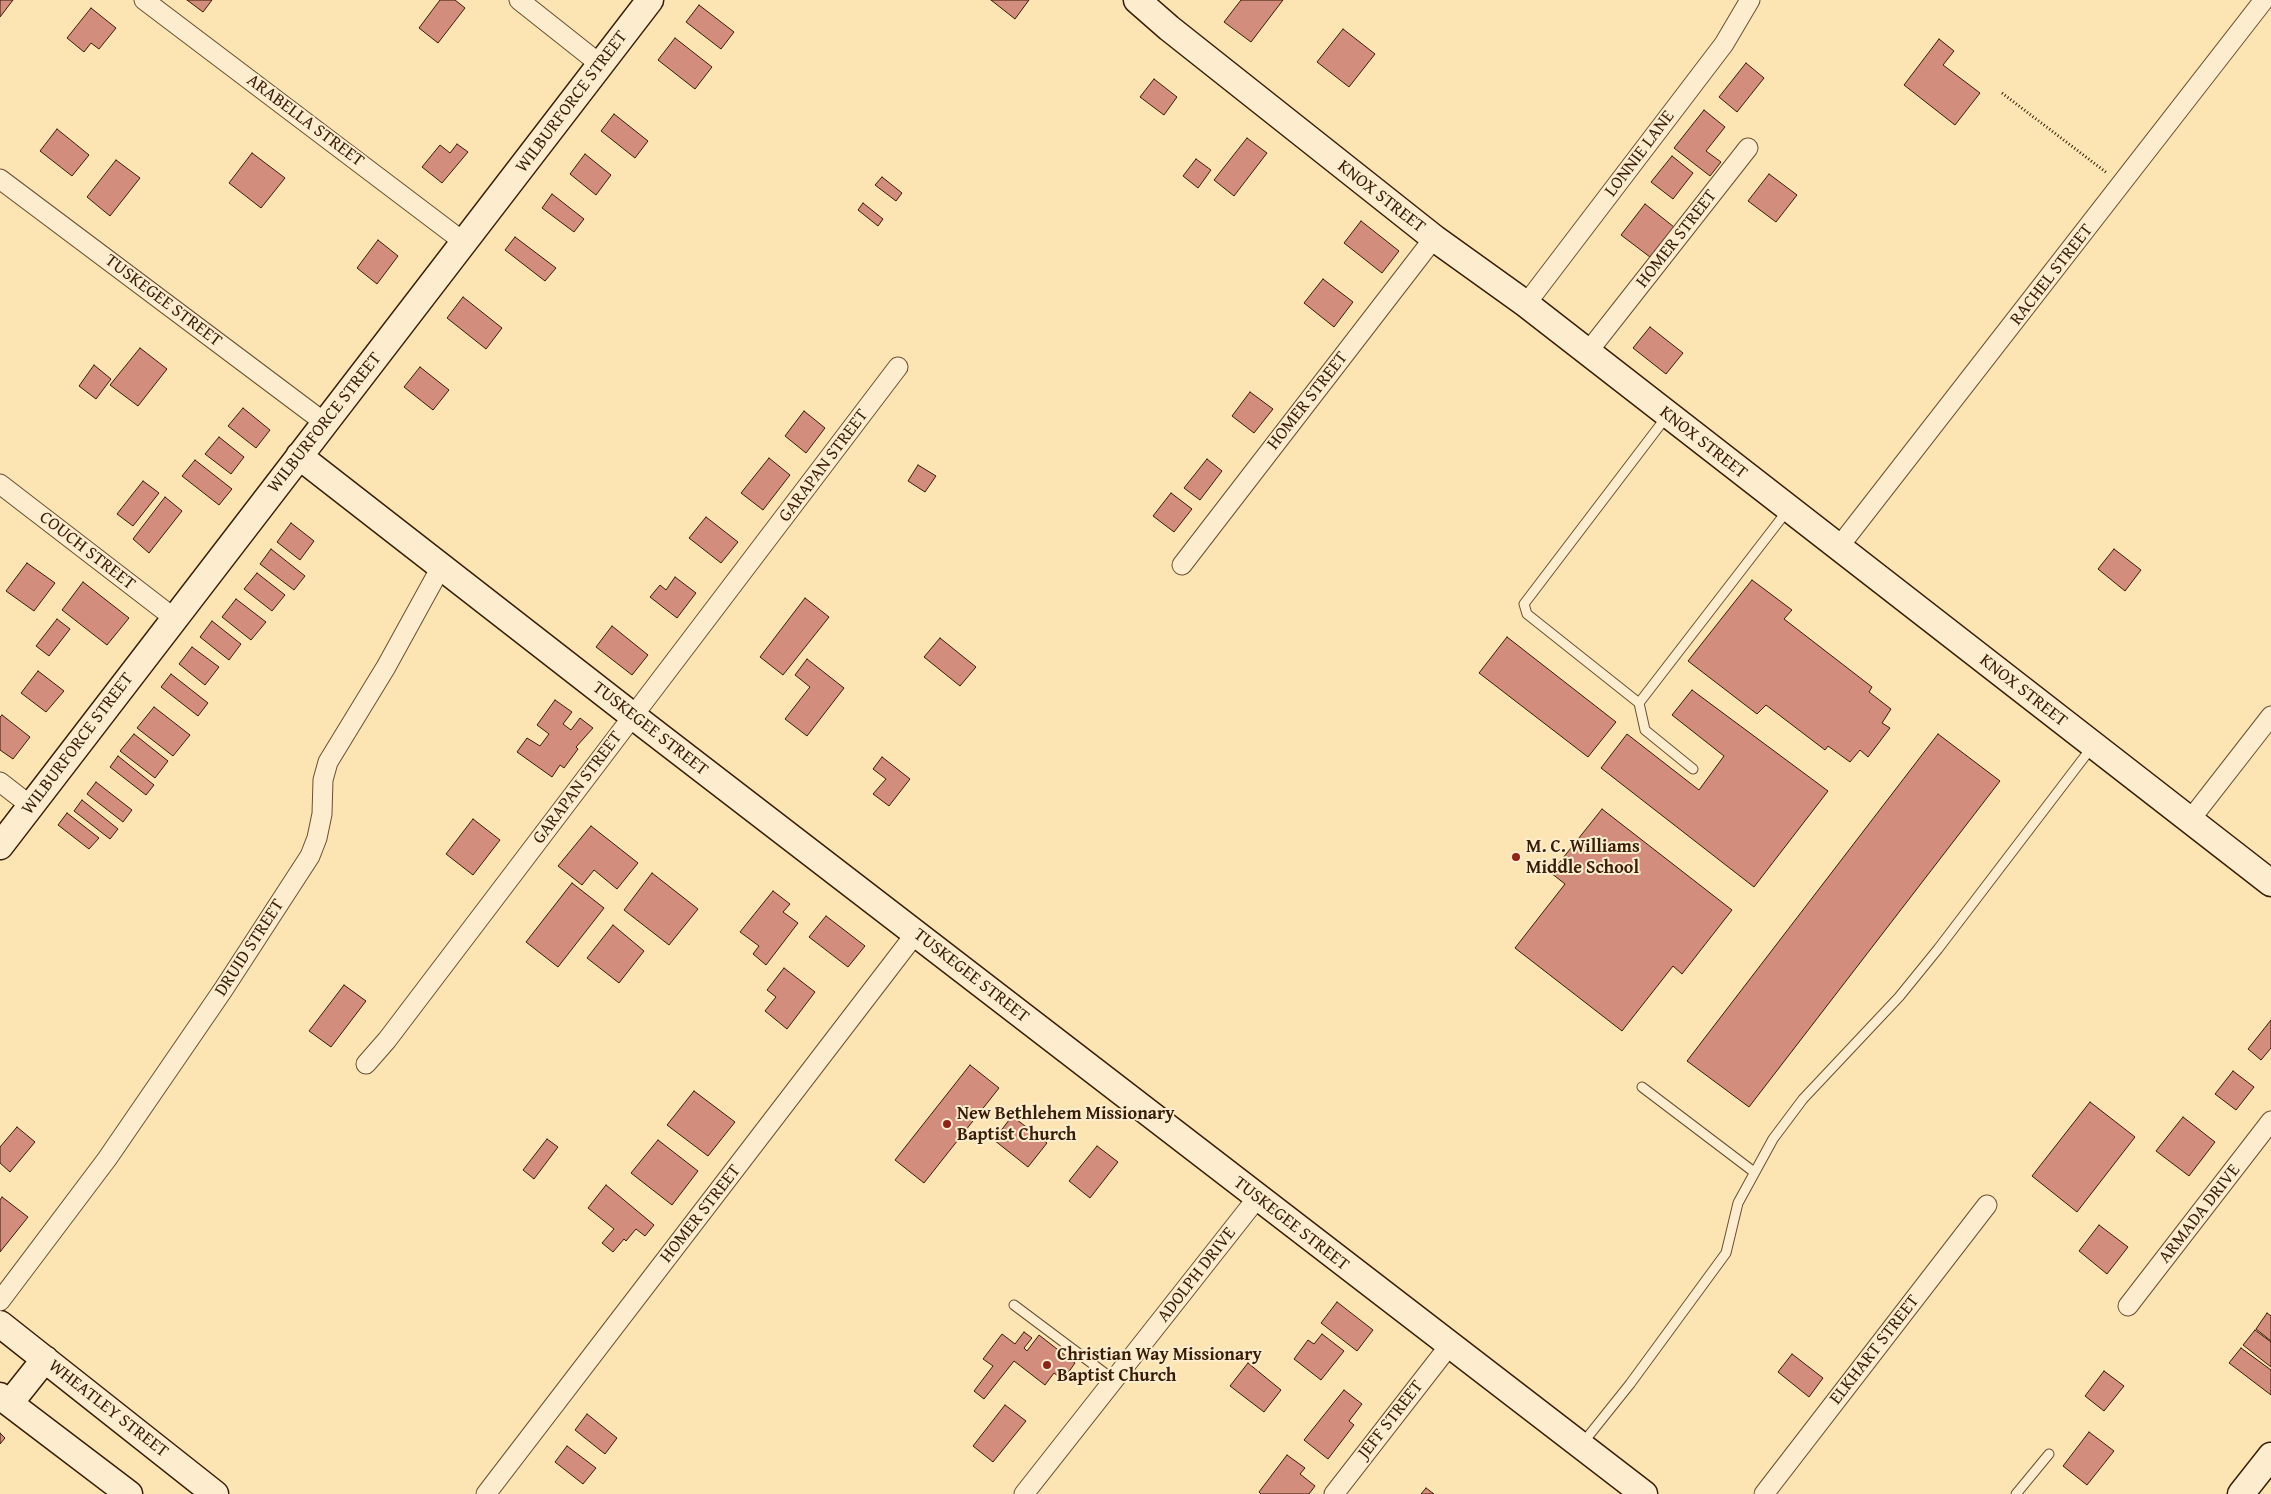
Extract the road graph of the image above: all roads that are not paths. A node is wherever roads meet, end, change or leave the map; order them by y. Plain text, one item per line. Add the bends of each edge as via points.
1 (144, 0) edge
2 (519, 0) edge
3 (650, 0) edge
4 (1137, 0) edge
5 (1750, 0) edge
6 (2264, 0) edge
7 (601, 65) junction
8 (1748, 148) dead end
9 (0, 179) edge
10 (1434, 238) junction
11 (465, 243) junction
12 (1526, 304) junction
13 (1587, 353) junction
14 (898, 367) dead end
15 (1667, 415) junction
16 (325, 423) junction
17 (299, 456) junction
18 (0, 484) edge
19 (1788, 510) junction
20 (1838, 548) junction
21 (1182, 564) dead end
22 (441, 567) junction
23 (174, 618) junction
24 (1639, 703) junction
25 (633, 716) junction
26 (2271, 716) edge
27 (2094, 746) junction
28 (1693, 769) dead end
29 (0, 782) edge
30 (31, 806) junction
31 (2190, 820) junction
32 (0, 846) edge
33 (2271, 883) edge
34 (916, 933) junction
35 (366, 1064) dead end
36 (1642, 1087) dead end
37 (2271, 1122) edge
38 (1754, 1172) junction
39 (1258, 1198) junction
40 (1987, 1205) dead end
41 (0, 1301) edge
42 (1014, 1305) dead end
43 (2128, 1306) dead end
44 (0, 1324) edge
45 (1448, 1346) junction
46 (44, 1360) junction
47 (1114, 1380) junction
48 (5, 1399) edge
49 (1580, 1446) junction
50 (2049, 1454) dead end
51 (2271, 1456) edge
52 (129, 1494) edge
53 (215, 1494) edge
54 (486, 1494) edge
55 (1024, 1494) edge
56 (1334, 1494) edge
57 (1644, 1494) edge
58 (1764, 1494) edge
59 (2016, 1494) edge
60 (2241, 1494) edge

1 - 11 street, ARABELLA STREET
2 - 7 street
3 - 7 street, WILBURFORCE STREET
4 - 10 street, KNOX STREET
5 - 12 street, LONNIE LANE via 1724,44
6 - 20 street, RACHEL STREET
7 - 11 street, WILBURFORCE STREET
8 - 13 street, HOMER STREET
9 - 16 street, TUSKEGEE STREET
10 - 12 street, KNOX STREET
10 - 21 street, HOMER STREET
11 - 16 street, WILBURFORCE STREET
12 - 13 street, KNOX STREET
13 - 15 street, KNOX STREET
14 - 25 street, GARAPAN STREET
15 - 19 street, KNOX STREET
15 - 24 lane via 1524,604 1527,614
16 - 17 street, WILBURFORCE STREET
17 - 22 street, TUSKEGEE STREET
17 - 23 street, WILBURFORCE STREET
18 - 23 street, COUCH STREET
19 - 20 street, KNOX STREET
19 - 24 lane
20 - 27 street, KNOX STREET
22 - 25 street, TUSKEGEE STREET
22 - 41 street, DRUID STREET via 386,667 328,762 322,814 310,856 108,1159
23 - 30 street, WILBURFORCE STREET
24 - 28 lane via 1645,730
25 - 34 street, TUSKEGEE STREET
25 - 35 street, GARAPAN STREET
26 - 31 street
27 - 31 street, KNOX STREET
27 - 38 lane via 1899,997 1802,1100
29 - 30 street
30 - 32 street, WILBURFORCE STREET
31 - 33 street, KNOX STREET
34 - 39 street, TUSKEGEE STREET
34 - 54 street, HOMER STREET
36 - 38 lane
37 - 43 street, ARMADA DRIVE
38 - 49 lane via 1738,1203 1726,1253
39 - 45 street, TUSKEGEE STREET
39 - 47 street, ADOLPH DRIVE
40 - 58 street, ELKHART STREET
42 - 47 lane
44 - 46 street, WHEATLEY STREET
45 - 49 street, TUSKEGEE STREET
45 - 56 street, JEFF STREET
46 - 48 street
46 - 53 street, WHEATLEY STREET
47 - 55 street, ADOLPH DRIVE
48 - 52 street
49 - 57 street, TUSKEGEE STREET
50 - 59 lane
51 - 60 street

